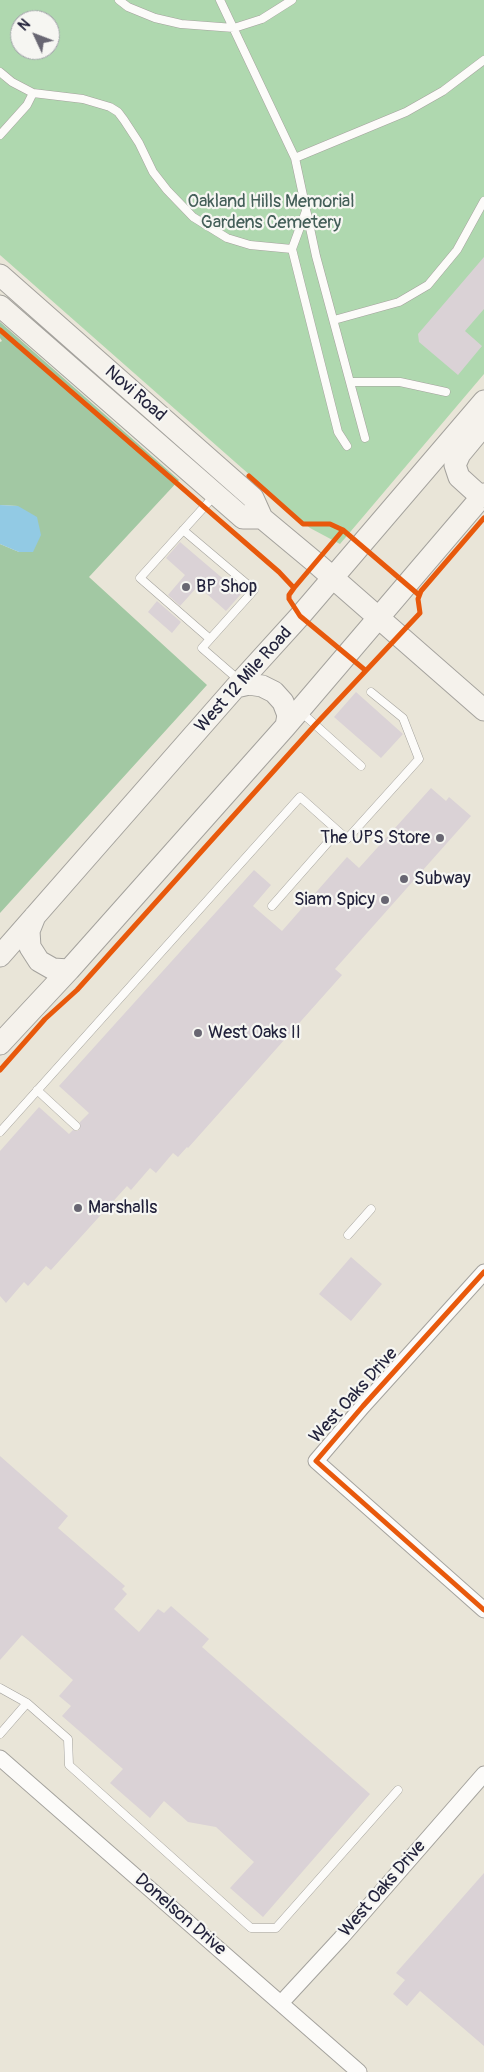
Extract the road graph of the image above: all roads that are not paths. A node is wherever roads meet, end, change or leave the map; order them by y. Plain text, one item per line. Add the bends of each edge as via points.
1 (119, 0) edge
2 (220, 0) edge
3 (292, 0) edge
4 (234, 28) junction
5 (484, 60) edge
6 (0, 72) edge
7 (33, 93) junction
8 (0, 136) edge
9 (295, 158) junction
10 (484, 201) edge
11 (306, 210) junction
12 (292, 249) junction
13 (0, 275) edge
14 (0, 306) edge
15 (334, 320) junction
16 (350, 382) junction
17 (446, 392) dead end
18 (484, 401) edge
19 (484, 425) edge
20 (365, 438) dead end
21 (347, 446) dead end
22 (216, 494) junction
23 (483, 495) edge
24 (262, 518) junction
25 (183, 530) junction
26 (332, 578) junction
27 (377, 618) junction
28 (210, 639) junction
29 (238, 684) junction
30 (371, 692) dead end
31 (484, 710) edge
32 (293, 718) junction
33 (361, 766) dead end
34 (338, 831) junction
35 (272, 906) dead end
36 (35, 916) junction
37 (0, 956) edge
38 (69, 970) junction
39 (0, 1044) edge
40 (37, 1090) junction
41 (76, 1126) dead end
42 (0, 1132) edge
43 (371, 1209) dead end
44 (348, 1235) dead end
45 (484, 1272) edge
46 (484, 1610) edge
47 (0, 1688) edge
48 (26, 1703) junction
49 (0, 1734) edge
50 (0, 1758) edge
51 (484, 1774) edge
52 (398, 1790) dead end
53 (280, 2003) junction
54 (359, 2072) edge

1 - 4 lane via 154,18 181,24
2 - 4 lane
3 - 4 lane via 262,19
4 - 9 lane
5 - 9 lane via 443,91 406,112
6 - 7 lane
7 - 8 lane via 27,105
7 - 12 lane via 83,98 110,107 124,120 167,190 193,217 227,238 250,246
9 - 11 lane
10 - 15 lane via 457,250 428,284 398,302
11 - 12 lane
11 - 15 lane
12 - 21 lane via 338,432
13 - 24 main road, Novi Road via 253,498
14 - 22 main road, Novi Road
15 - 16 lane
16 - 17 lane via 400,382
16 - 20 lane
18 - 26 main road, West 12 Mile Road
19 - 23 main road via 455,465 459,477
22 - 24 main road, Novi Road via 243,518
22 - 25 lane
23 - 27 main road
24 - 26 main road, Novi Road
25 - 28 lane via 140,578
25 - 28 lane via 254,590
26 - 27 main road, Novi Road
26 - 29 main road, West 12 Mile Road
27 - 31 main road, Novi Road
27 - 32 main road
28 - 29 lane via 202,648
29 - 32 main road via 262,686 274,692
29 - 36 main road, West 12 Mile Road
30 - 34 lane via 403,718 419,760 347,839
32 - 33 lane
32 - 38 main road
34 - 35 lane
34 - 40 lane via 300,798
36 - 37 main road, West 12 Mile Road
36 - 38 main road via 29,931 30,947 39,961 53,969
38 - 39 main road
40 - 41 lane
40 - 42 lane
43 - 44 lane
45 - 46 street, West Oaks Drive via 316,1461
47 - 48 lane
48 - 49 lane
48 - 52 lane via 68,1739 69,1765 251,1928 276,1928
50 - 53 street, Donelson Drive
51 - 53 street, West Oaks Drive
53 - 54 street, Donelson Drive

